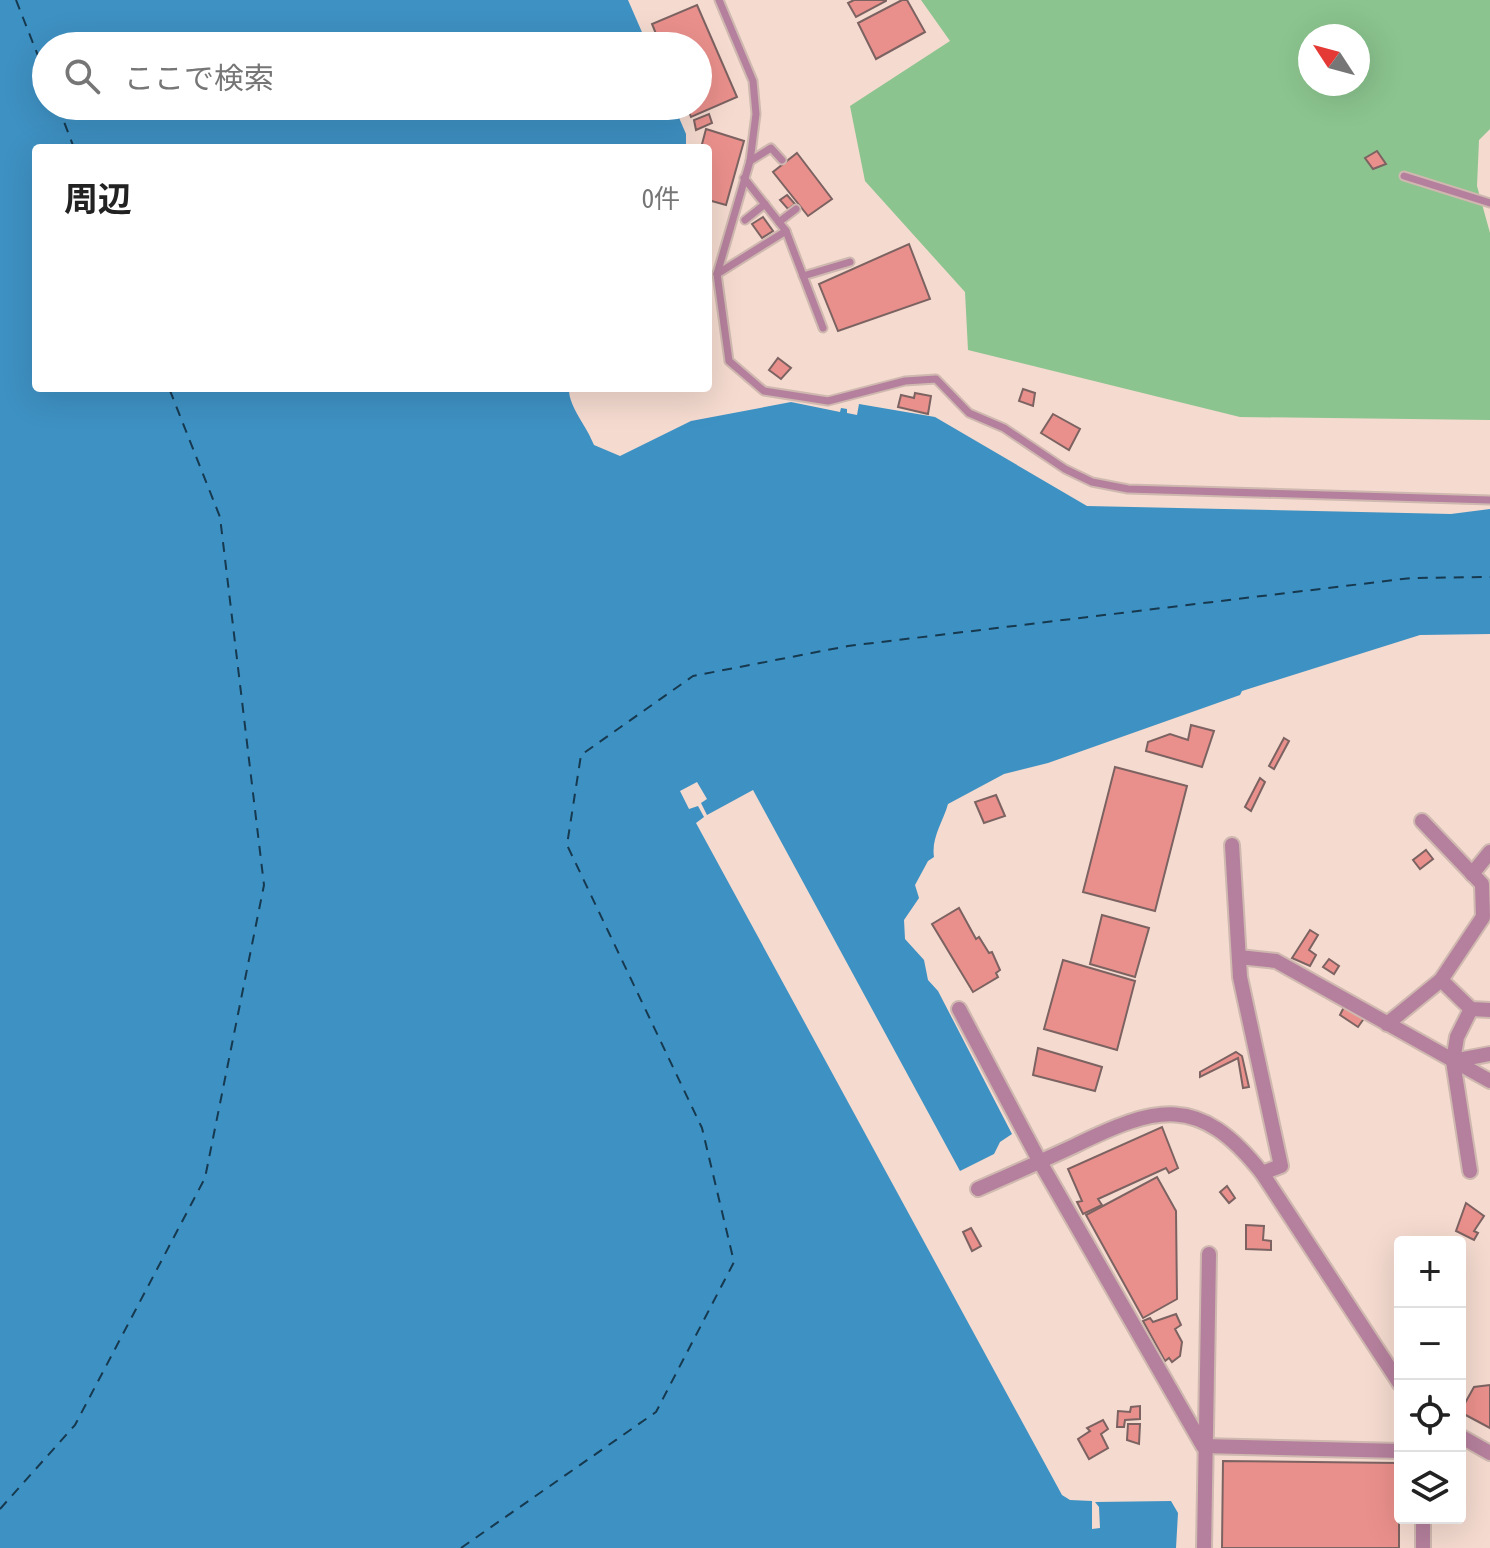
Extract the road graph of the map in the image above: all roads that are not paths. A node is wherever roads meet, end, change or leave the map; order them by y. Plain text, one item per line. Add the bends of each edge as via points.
1 (719, 0) edge
2 (782, 160) dead end
3 (750, 161) junction
4 (1404, 176) dead end
5 (744, 178) junction
6 (1490, 203) edge
7 (765, 204) junction
8 (796, 209) dead end
9 (745, 220) dead end
10 (779, 222) junction
11 (786, 231) junction
12 (850, 262) dead end
13 (717, 274) junction
14 (803, 276) junction
15 (823, 328) dead end
16 (1490, 500) edge
17 (1422, 821) dead end
18 (1232, 845) dead end
19 (1490, 852) edge
20 (1472, 874) junction
21 (1239, 957) junction
22 (1441, 980) junction
23 (959, 1009) dead end
24 (1471, 1009) junction
25 (1490, 1010) edge
26 (1387, 1024) junction
27 (1490, 1054) edge
28 (1453, 1061) junction
29 (1490, 1081) edge
30 (1040, 1162) junction
31 (1470, 1171) dead end
32 (1262, 1173) junction
33 (978, 1189) dead end
34 (1209, 1254) dead end
35 (1397, 1380) edge
36 (1466, 1439) edge
37 (1203, 1446) junction
38 (1394, 1451) edge
39 (1490, 1453) edge
40 (1423, 1524) edge
41 (1204, 1548) edge
42 (1423, 1548) edge

1 - 3 lane via 753,81 756,114
2 - 3 lane via 771,148
3 - 5 lane
4 - 6 lane
5 - 7 lane
5 - 13 lane
7 - 9 lane
7 - 10 lane
8 - 10 lane
10 - 11 lane
11 - 13 lane
11 - 14 lane
12 - 14 lane
13 - 16 lane via 729,361 764,391 828,401 905,381 936,379 969,413 1004,428 1065,469 1092,482 1128,489
14 - 15 lane
17 - 20 street
18 - 21 street
19 - 20 street
20 - 22 street via 1482,884 1483,917
21 - 26 street via 1276,961
21 - 32 street via 1281,1166
22 - 24 street
22 - 26 street
23 - 30 street
24 - 25 street
24 - 28 street via 1457,1037
26 - 28 street
27 - 28 street
28 - 29 street
28 - 31 street
30 - 32 street via 1127,1120 1162,1112 1199,1120 1223,1133
30 - 33 street
30 - 37 street
32 - 35 street
34 - 37 street
36 - 39 street
37 - 38 street
37 - 41 street
40 - 42 street

